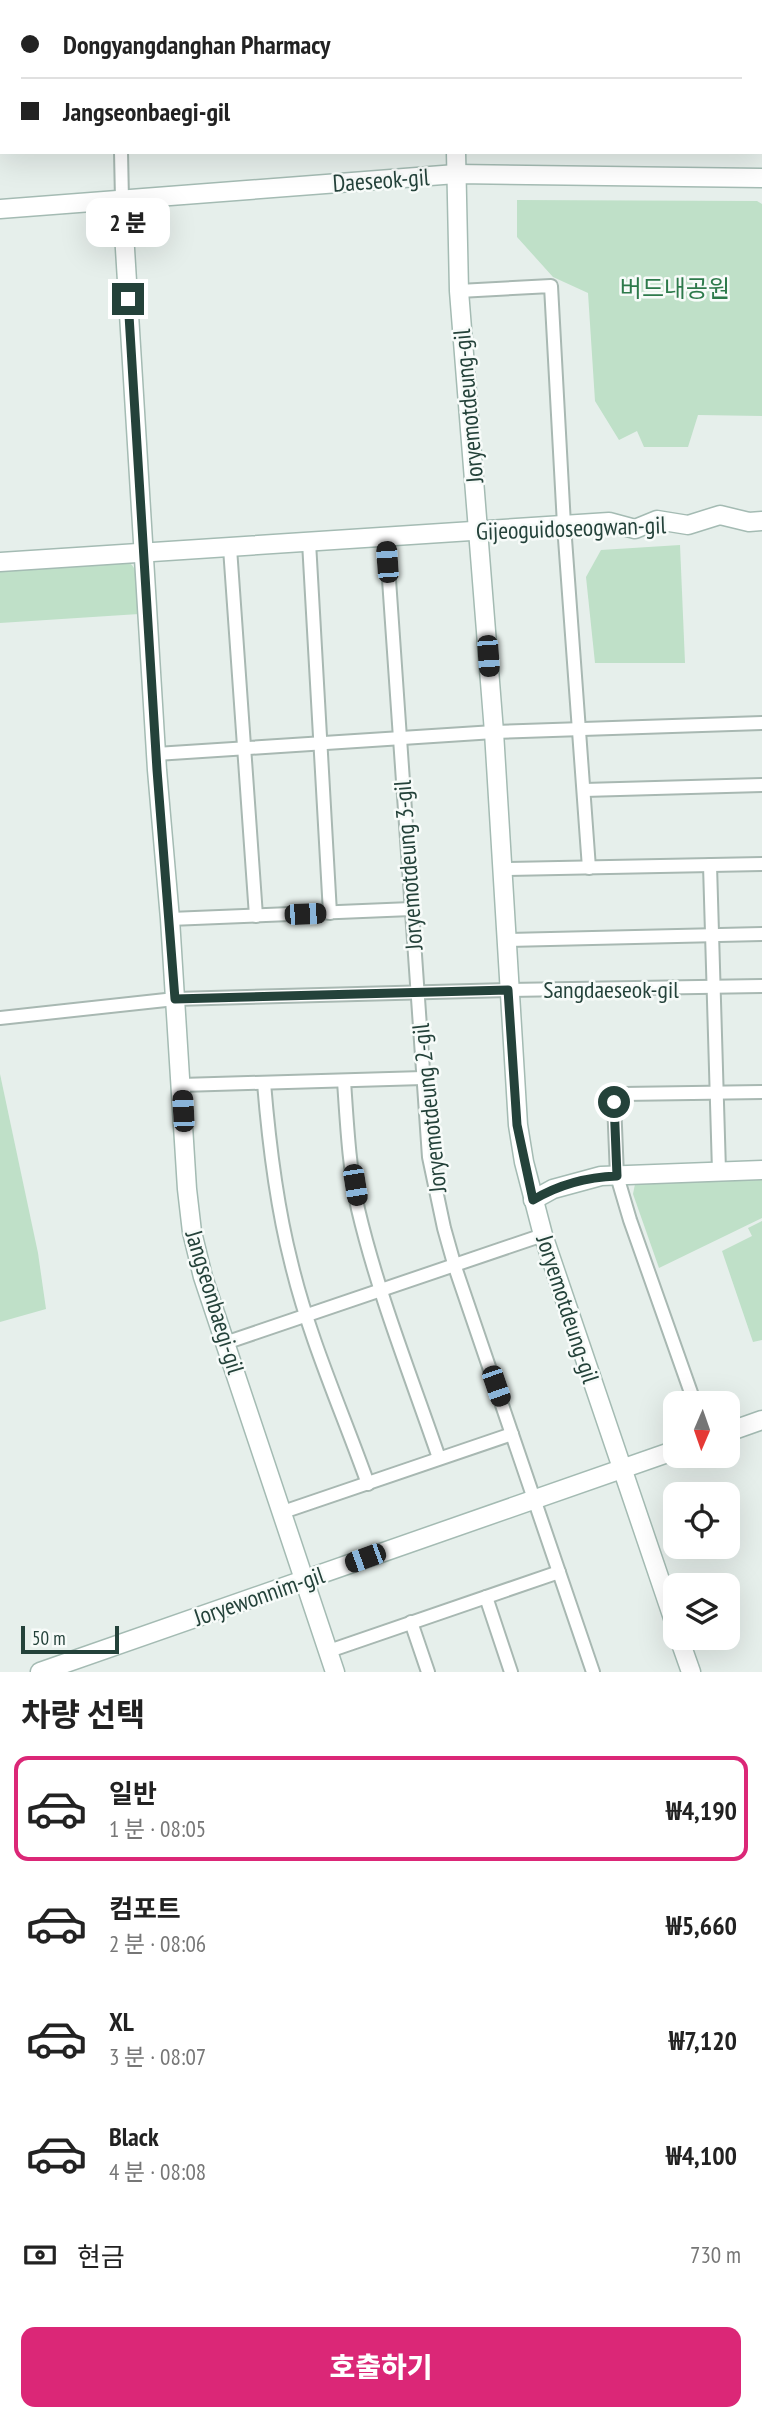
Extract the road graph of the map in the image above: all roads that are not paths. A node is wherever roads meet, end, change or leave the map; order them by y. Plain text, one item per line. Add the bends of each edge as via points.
1 (121, 154) edge
2 (456, 154) edge
3 (456, 174) junction
4 (762, 178) edge
5 (122, 200) junction
6 (0, 209) edge
7 (459, 291) junction
8 (762, 521) edge
9 (564, 525) junction
10 (479, 531) junction
11 (386, 536) junction
12 (309, 542) junction
13 (230, 548) junction
14 (144, 554) junction
15 (0, 562) edge
16 (762, 723) edge
17 (580, 729) junction
18 (494, 732) junction
19 (400, 738) junction
20 (321, 743) junction
21 (244, 748) junction
22 (156, 754) junction
23 (762, 785) edge
24 (584, 790) junction
25 (762, 864) edge
26 (710, 865) junction
27 (589, 868) junction
28 (502, 870) junction
29 (411, 909) junction
30 (330, 913) junction
31 (256, 916) junction
32 (170, 919) junction
33 (762, 934) edge
34 (712, 935) junction
35 (506, 940) junction
36 (762, 986) edge
37 (714, 988) junction
38 (508, 990) junction
39 (417, 992) junction
40 (175, 999) junction
41 (0, 1018) edge
42 (423, 1078) junction
43 (344, 1081) junction
44 (264, 1083) junction
45 (181, 1085) junction
46 (717, 1091) junction
47 (762, 1092) edge
48 (762, 1170) edge
49 (719, 1171) junction
50 (617, 1176) junction
51 (533, 1200) junction
52 (543, 1234) junction
53 (454, 1265) junction
54 (382, 1290) junction
55 (307, 1315) junction
56 (226, 1343) junction
57 (690, 1391) edge
58 (762, 1420) edge
59 (740, 1428) edge
60 (512, 1434) junction
61 (663, 1454) edge
62 (439, 1458) junction
63 (621, 1469) junction
64 (368, 1484) junction
65 (534, 1499) junction
66 (283, 1512) junction
67 (559, 1572) junction
68 (305, 1579) junction
69 (663, 1590) edge
70 (486, 1597) junction
71 (411, 1622) junction
72 (684, 1650) edge
73 (328, 1651) junction
74 (40, 1672) edge
75 (335, 1672) edge
76 (428, 1672) edge
77 (511, 1672) edge
78 (593, 1672) edge
79 (691, 1672) edge

1 - 5 street, Jangseonbaegi-gil
2 - 3 street, Joryemotdeung-gil
3 - 4 street, Daeseok-gil
3 - 5 street, Daeseok-gil
3 - 7 street, Joryemotdeung-gil
5 - 6 street, Daeseok-gil
5 - 14 street, Jangseonbaegi-gil
7 - 9 street via 551,286
7 - 10 street, Joryemotdeung-gil
8 - 9 street, Gijeoguidoseogwan-gil via 720,515 688,525 660,520 635,529 609,522
9 - 10 street, Gijeoguidoseogwan-gil
9 - 17 street
10 - 11 street, Gijeoguidoseogwan-gil
10 - 18 street, Joryemotdeung-gil
11 - 12 street, Gijeoguidoseogwan-gil
11 - 19 street, Joryemotdeung 3-gil
12 - 13 street, Gijeoguidoseogwan-gil
12 - 20 street
13 - 14 street, Gijeoguidoseogwan-gil
13 - 21 street
14 - 15 street, Gijeoguidoseogwan-gil
14 - 22 street, Jangseonbaegi-gil
16 - 17 street
17 - 18 street
17 - 24 street
18 - 19 street
18 - 28 street, Joryemotdeung-gil
19 - 20 street
19 - 29 street, Joryemotdeung 3-gil
20 - 21 street
20 - 30 street
21 - 22 street
21 - 31 street
22 - 32 street, Jangseonbaegi-gil
23 - 24 street
24 - 27 street
25 - 26 street
26 - 27 street
26 - 34 street
27 - 28 street
28 - 35 street, Joryemotdeung-gil
29 - 30 street
29 - 39 street, Joryemotdeung 3-gil
30 - 31 street
31 - 32 street
32 - 40 street, Jangseonbaegi-gil
33 - 34 street
34 - 35 street
34 - 37 street
35 - 38 street, Joryemotdeung-gil
36 - 37 street, Sangdaeseok-gil
37 - 38 street, Sangdaeseok-gil
37 - 46 street
38 - 39 street, Sangdaeseok-gil
38 - 51 street, Joryemotdeung-gil via 517,1125
39 - 40 street, Sangdaeseok-gil
39 - 42 street, Joryemotdeung 2-gil
40 - 41 street, Sangdaeseok-gil
40 - 45 street, Jangseonbaegi-gil
42 - 43 street
42 - 53 street, Joryemotdeung 2-gil via 429,1157
43 - 44 street
43 - 54 street via 358,1206
44 - 45 street
44 - 55 street via 277,1200
45 - 56 street, Jangseonbaegi-gil via 192,1232
46 - 47 street
46 - 49 street
46 - 50 street via 617,1096
48 - 49 street
49 - 50 street
50 - 51 street via 553,1189
50 - 57 street
51 - 52 street, Joryemotdeung-gil
52 - 53 street
52 - 63 street, Joryemotdeung-gil
53 - 54 street
53 - 60 street, Joryemotdeung 2-gil
54 - 55 street
54 - 62 street
55 - 56 street
55 - 64 street
56 - 66 street, Jangseonbaegi-gil
58 - 59 street
60 - 62 street
60 - 65 street, Joryemotdeung 2-gil
61 - 63 street, Joryewonnim-gil
62 - 64 street
63 - 65 street, Joryewonnim-gil
63 - 69 street, Joryemotdeung-gil
64 - 66 street
65 - 67 street, Joryemotdeung 2-gil
65 - 68 street, Joryewonnim-gil
66 - 68 street, Jangseonbaegi-gil
67 - 70 street
67 - 78 street, Joryemotdeung 2-gil
68 - 73 street, Jangseonbaegi-gil
68 - 74 street, Joryewonnim-gil
70 - 71 street
70 - 77 street
71 - 73 street
71 - 76 street
72 - 79 street
73 - 75 street, Jangseonbaegi-gil

